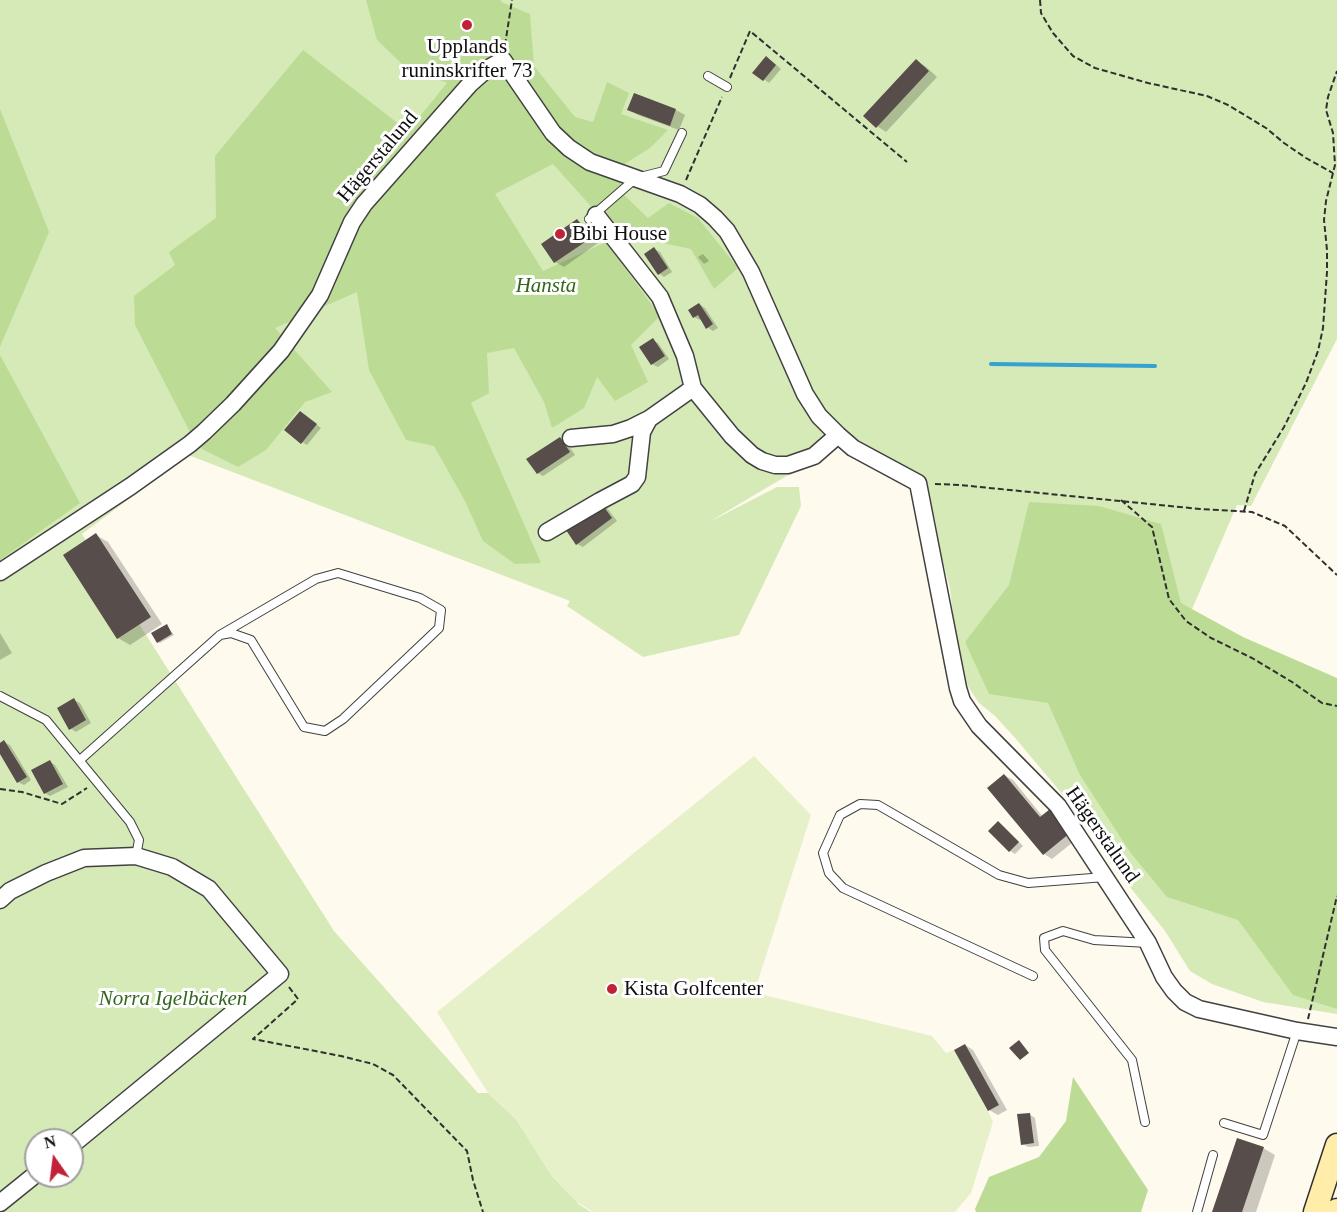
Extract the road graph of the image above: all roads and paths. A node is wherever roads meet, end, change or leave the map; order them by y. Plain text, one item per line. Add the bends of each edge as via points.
1 (512, 0) edge
2 (1040, 0) edge
3 (503, 60) junction
4 (1337, 71) edge
5 (708, 76) dead end
6 (727, 87) junction
7 (682, 133) dead end
8 (907, 162) dead end
9 (1333, 173) junction
10 (636, 178) junction
11 (680, 194) junction
12 (593, 217) joint
13 (693, 388) junction
14 (649, 419) junction
15 (838, 435) junction
16 (571, 438) dead end
17 (918, 483) junction
18 (1121, 500) junction
19 (1244, 511) junction
20 (547, 532) dead end
21 (0, 572) edge
22 (1337, 575) edge
23 (220, 634) junction
24 (0, 696) edge
25 (1337, 706) edge
26 (80, 760) junction
27 (97, 781) junction
28 (0, 789) edge
29 (136, 856) junction
30 (1105, 877) junction
31 (1337, 896) edge
32 (0, 900) edge
33 (1148, 943) junction
34 (280, 974) junction
35 (1033, 976) dead end
36 (1301, 1031) junction
37 (1337, 1037) edge
38 (1145, 1122) dead end
39 (1224, 1123) dead end
40 (84, 1135) edge
41 (1337, 1145) edge
42 (1213, 1155) dead end
43 (24, 1184) edge
44 (0, 1203) edge
45 (483, 1212) edge
46 (1197, 1212) edge
47 (1315, 1212) edge

1 - 3 path
2 - 9 path via 1041,13 1073,56 1095,68 1207,96 1228,105
3 - 10 street via 553,133 569,148 590,162
3 - 21 street, Hägerstalund via 470,84 364,204 320,295 281,351 233,404 190,444
4 - 9 path via 1326,110 1334,133
5 - 6 lane
6 - 8 path via 750,31
6 - 11 path
7 - 10 lane via 664,171
9 - 19 path via 1323,220 1327,272 1318,351 1284,427 1255,474
10 - 11 street
10 - 12 lane
11 - 15 street via 700,205 727,231 751,272 806,394 819,416
12 - 13 street via 660,297
13 - 14 street
13 - 15 street via 732,436 752,455 768,463 788,465 802,461
14 - 16 street via 613,434
14 - 20 street via 642,432 637,477 632,484
15 - 17 street
17 - 18 path
17 - 30 street, Hägerstalund via 962,701 979,726 1058,806
18 - 19 path
18 - 25 path via 1152,527 1169,599 1186,621 1322,703
19 - 22 path via 1285,526
23 - 23 lane via 316,579 338,573 420,598 441,610 439,628 343,719 325,731 304,727 251,640 231,633
23 - 26 lane
24 - 26 lane via 46,720
26 - 27 lane
27 - 28 path via 62,804
27 - 29 lane via 130,822 139,840
29 - 32 street via 84,858 46,873
29 - 34 street via 172,867 209,890
30 - 33 street, Hägerstalund
30 - 35 lane via 1028,883 999,875 878,805 860,804 840,815 823,853 829,873 843,888
31 - 36 path
33 - 36 street, Hägerstalund via 1164,977 1185,1002 1199,1010
33 - 38 lane via 1094,940 1063,931 1044,938 1045,950 1132,1060
34 - 40 street
34 - 45 path via 298,999 253,1039 373,1064 393,1075 467,1151
36 - 37 street, Hägerstalund
36 - 39 lane via 1263,1135
41 - 47 main road
42 - 46 lane
43 - 44 street

